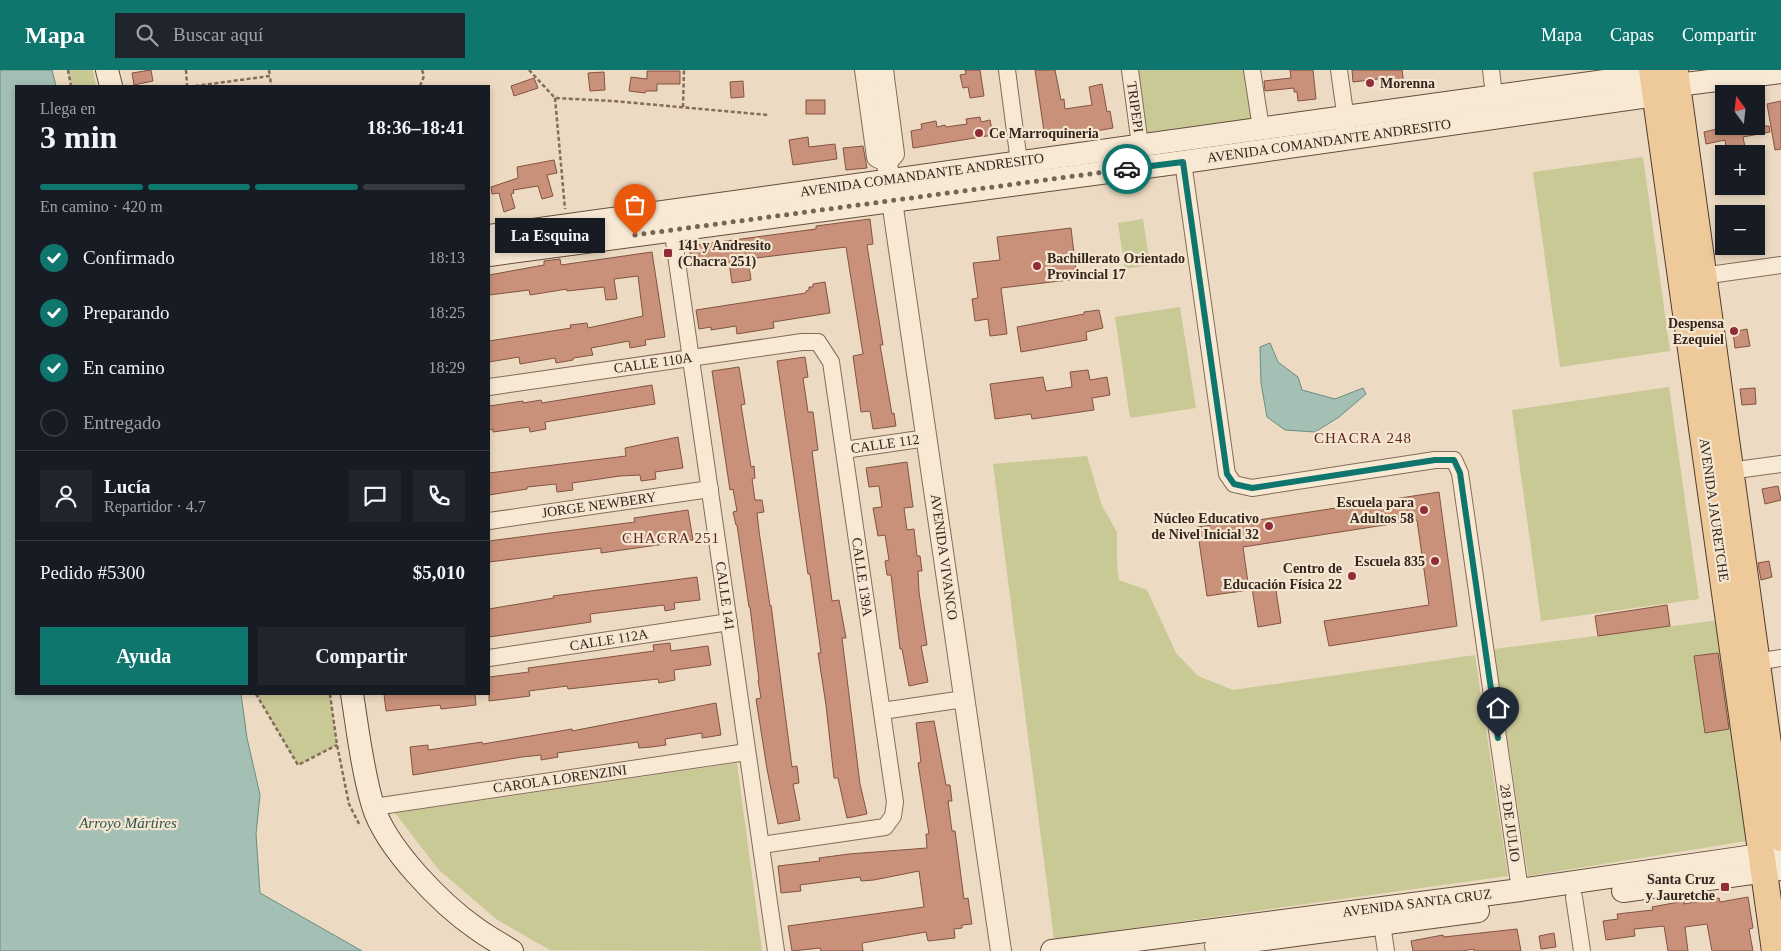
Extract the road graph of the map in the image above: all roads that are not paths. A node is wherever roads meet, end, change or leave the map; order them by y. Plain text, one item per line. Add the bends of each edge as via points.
1 (107, 70) edge
2 (865, 70) edge
3 (883, 70) edge
4 (1007, 70) edge
5 (1130, 70) edge
6 (1252, 70) edge
7 (1339, 70) edge
8 (1491, 70) edge
9 (1781, 72) edge
10 (1667, 76) edge
11 (111, 85) edge
12 (1494, 95) junction
13 (1345, 116) junction
14 (1261, 128) junction
15 (1349, 139) junction
16 (1140, 145) junction
17 (1019, 162) junction
18 (1183, 162) junction
19 (890, 181) junction
20 (671, 220) junction
21 (490, 236) edge
22 (490, 255) edge
23 (1781, 265) edge
24 (1702, 276) junction
25 (818, 342) joint
26 (691, 358) junction
27 (490, 387) edge
28 (927, 438) junction
29 (844, 450) junction
30 (1781, 464) edge
31 (1729, 471) junction
32 (710, 489) junction
33 (490, 521) edge
34 (728, 622) junction
35 (490, 658) edge
36 (1768, 660) edge
37 (352, 695) edge
38 (964, 700) junction
39 (882, 712) junction
40 (747, 752) junction
41 (374, 808) junction
42 (1781, 838) edge
43 (761, 845) junction
44 (1772, 862) edge
45 (1520, 890) junction
46 (1574, 897) junction
47 (1382, 924) junction
48 (1214, 948) edge
49 (512, 951) edge
50 (776, 951) edge
51 (1001, 951) edge
52 (1052, 951) edge
53 (1170, 951) edge
54 (1386, 951) edge
55 (1582, 951) edge
56 (1776, 951) edge

1 - 11 main road
2 - 19 street, AVENIDA VIVANCO via 876,157
3 - 19 street, AVENIDA VIVANCO via 894,154
4 - 17 street
5 - 16 street, TRIPEPI
6 - 14 street
7 - 13 street
8 - 12 street
9 - 10 main road, AVENIDA COMANDANTE ANDRESITO
10 - 12 main road, AVENIDA COMANDANTE ANDRESITO
10 - 15 main road, AVENIDA COMANDANTE ANDRESITO
10 - 24 main road, AVENIDA JAURETCHE
10 - 44 main road, AVENIDA JAURETCHE
12 - 13 main road, AVENIDA COMANDANTE ANDRESITO
13 - 14 main road, AVENIDA COMANDANTE ANDRESITO
13 - 15 street
14 - 16 main road, AVENIDA COMANDANTE ANDRESITO
15 - 18 main road, AVENIDA COMANDANTE ANDRESITO
16 - 17 main road, AVENIDA COMANDANTE ANDRESITO
17 - 19 main road, AVENIDA COMANDANTE ANDRESITO
18 - 19 main road, AVENIDA COMANDANTE ANDRESITO
18 - 45 street, 28 DE JULIO via 1227,474 1234,484 1252,488 1435,460 1454,460 1460,473
19 - 20 main road, AVENIDA COMANDANTE ANDRESITO
19 - 28 street, AVENIDA VIVANCO
20 - 21 main road, AVENIDA COMANDANTE ANDRESITO via 567,225
20 - 22 main road, AVENIDA COMANDANTE ANDRESITO
20 - 26 street, CALLE 141
23 - 24 street
24 - 31 main road, AVENIDA JAURETCHE
25 - 26 street, CALLE 110A
25 - 29 street, CALLE 139A via 831,362
26 - 27 street, CALLE 110A
26 - 32 street, CALLE 141
28 - 29 street, CALLE 112
28 - 38 street, AVENIDA VIVANCO
29 - 39 street, CALLE 139A
30 - 31 street
31 - 36 main road, AVENIDA JAURETCHE
32 - 33 street, JORGE NEWBERY
32 - 34 street, CALLE 141
34 - 35 street, CALLE 112A
34 - 40 street, CALLE 141
36 - 42 main road, AVENIDA JAURETCHE
37 - 41 main road
38 - 39 street
38 - 51 street, AVENIDA VIVANCO
39 - 43 street, CALLE 139A via 895,802 893,816 885,827
40 - 41 street, CAROLA LORENZINI
40 - 43 street, CALLE 141
41 - 49 main road via 390,840 417,874 476,928
43 - 50 street, CALLE 141
44 - 45 main road, AVENIDA SANTA CRUZ
44 - 46 main road, AVENIDA SANTA CRUZ
44 - 56 main road, AVENIDA JAURETCHE
45 - 52 main road, AVENIDA SANTA CRUZ
46 - 47 main road, AVENIDA SANTA CRUZ
46 - 55 street
47 - 48 main road, AVENIDA SANTA CRUZ
47 - 54 street
48 - 53 main road, AVENIDA SANTA CRUZ

